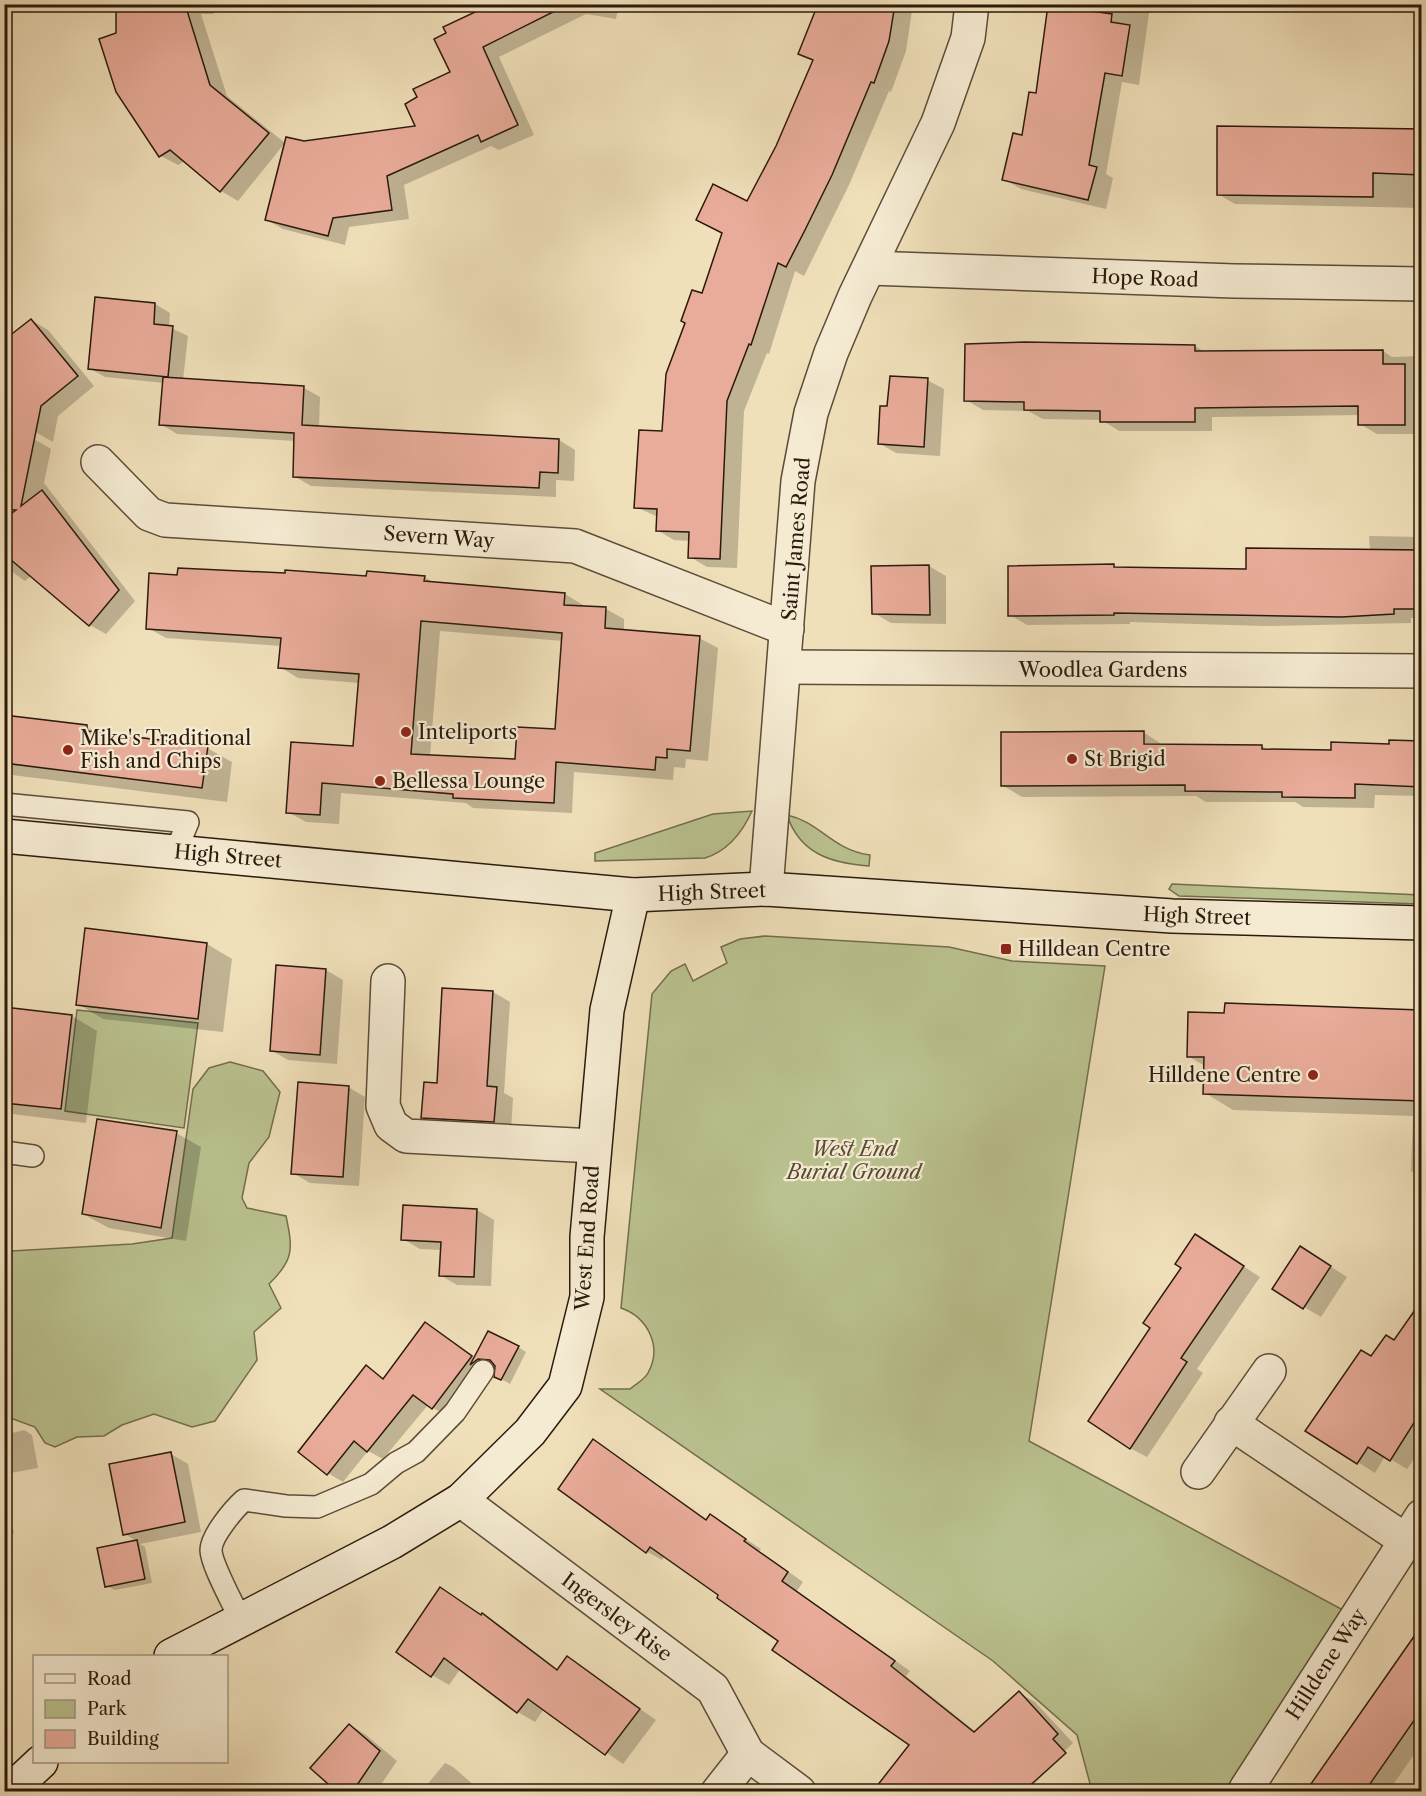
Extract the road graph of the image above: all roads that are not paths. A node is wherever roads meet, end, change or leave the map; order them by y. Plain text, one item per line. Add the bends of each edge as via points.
1 (972, 4) edge
2 (869, 268) junction
3 (1422, 284) edge
4 (98, 462) dead end
5 (787, 629) junction
6 (785, 667) junction
7 (1422, 671) edge
8 (4, 804) edge
9 (4, 836) edge
10 (176, 851) junction
11 (766, 889) junction
12 (633, 895) junction
13 (1422, 923) edge
14 (388, 981) dead end
15 (594, 1146) junction
16 (4, 1152) edge
17 (33, 1156) dead end
18 (483, 1371) dead end
19 (1269, 1371) dead end
20 (1231, 1423) junction
21 (1198, 1472) dead end
22 (461, 1500) junction
23 (1413, 1528) edge
24 (240, 1619) junction
25 (173, 1655) edge
26 (748, 1754) junction
27 (39, 1763) edge
28 (1246, 1789) dead end
29 (9, 1791) edge
30 (718, 1791) edge
31 (799, 1791) edge

1 - 2 street, Saint James Road via 968,38 938,123
2 - 3 street, Hope Road
2 - 5 street, Saint James Road via 831,353 811,413 798,481
4 - 5 street, Severn Way via 149,514 165,520 575,546
5 - 6 street, Saint James Road
6 - 7 street, Woodlea Gardens
6 - 11 street, Saint James Road
8 - 10 lane via 188,822
9 - 10 street, High Street
10 - 12 street, High Street
11 - 12 street, High Street
11 - 13 street, High Street via 1172,916
12 - 15 street, West End Road via 607,1010
14 - 15 street via 383,1106 391,1125 406,1136
15 - 22 street, West End Road via 587,1297 565,1386 530,1432
16 - 17 lane
18 - 24 lane via 455,1412 416,1452 371,1484 317,1507 244,1500 236,1507 214,1536 211,1551
19 - 20 street
20 - 21 street
20 - 23 street, Hilldene Way
22 - 24 street, West End Road via 392,1542
22 - 26 street, Ingersley Rise via 713,1689
23 - 28 street, Hilldene Way
24 - 25 street, West End Road
26 - 30 street
26 - 31 street, Ingersley Rise
27 - 29 street

